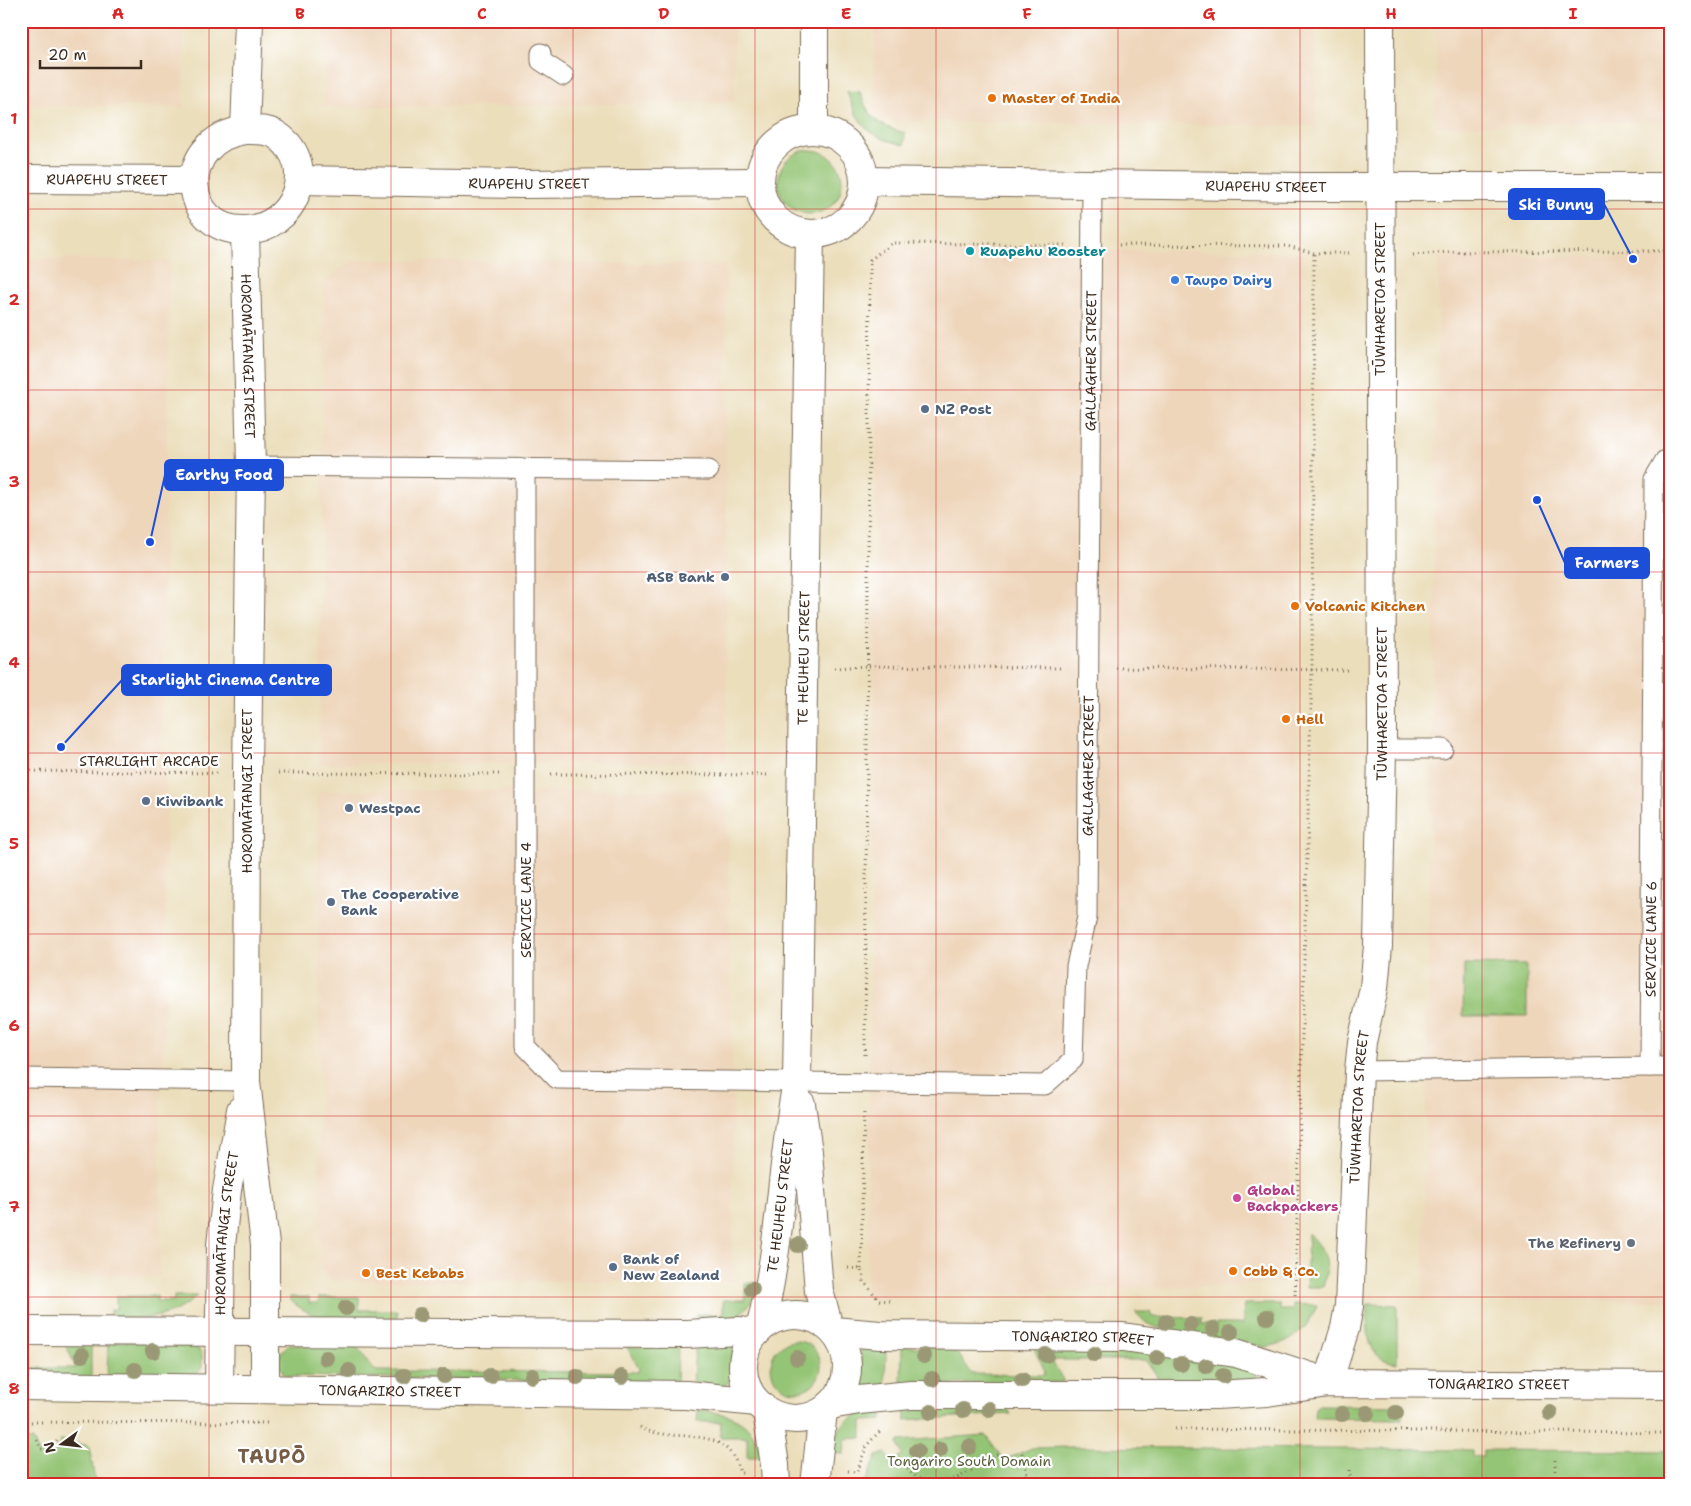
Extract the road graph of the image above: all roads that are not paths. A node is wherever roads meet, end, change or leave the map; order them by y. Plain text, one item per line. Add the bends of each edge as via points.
1 (249, 21) edge
2 (814, 21) edge
3 (1380, 21) edge
4 (541, 53) dead end
5 (564, 76) dead end
6 (814, 129) junction
7 (245, 130) junction
8 (21, 179) edge
9 (193, 180) junction
10 (299, 180) junction
11 (864, 181) junction
12 (760, 182) junction
13 (1092, 185) junction
14 (1380, 187) junction
15 (1670, 187) edge
16 (244, 230) junction
17 (810, 234) junction
18 (1670, 458) edge
19 (250, 466) junction
20 (525, 468) junction
21 (709, 470) dead end
22 (1382, 749) junction
23 (1443, 749) dead end
24 (1650, 1067) junction
25 (1670, 1067) edge
26 (1359, 1071) junction
27 (21, 1078) edge
28 (246, 1081) junction
29 (798, 1082) junction
30 (831, 1329) junction
31 (21, 1331) edge
32 (219, 1331) junction
33 (266, 1331) junction
34 (758, 1331) junction
35 (1328, 1382) junction
36 (1670, 1385) edge
37 (21, 1386) edge
38 (219, 1388) junction
39 (265, 1388) junction
40 (762, 1407) junction
41 (827, 1408) junction
42 (776, 1485) edge
43 (815, 1485) edge

1 - 7 street
2 - 6 street
3 - 14 street, TŪWHARETOA STREET
4 - 5 lane via 541,61
6 - 11 street via 829,132 854,151 862,165
6 - 12 street via 782,139 762,166
7 - 9 street via 218,138 206,148 197,163
7 - 10 street via 277,135 290,148 298,164
8 - 9 street, RUAPEHU STREET
9 - 16 street via 202,208 212,220 227,228
10 - 12 street, RUAPEHU STREET via 521,184
10 - 16 street via 296,197 283,216 260,228
11 - 13 street, RUAPEHU STREET
11 - 17 street via 862,198 854,213 834,228
12 - 17 street via 762,198 780,224
13 - 14 street, RUAPEHU STREET
13 - 29 lane, GALLAGHER STREET via 1087,917 1076,966 1073,1060 1045,1085
14 - 15 street, RUAPEHU STREET
14 - 22 street, TŪWHARETOA STREET
16 - 19 street, HOROMĀTANGI STREET
17 - 29 street, TE HEUHEU STREET
18 - 24 lane, SERVICE LANE 6 via 1665,460 1654,479
19 - 20 lane
19 - 28 street, HOROMĀTANGI STREET
20 - 21 lane
20 - 29 lane, SERVICE LANE 4 via 525,1046 557,1079
22 - 23 lane
22 - 26 street, TŪWHARETOA STREET via 1378,946
24 - 25 lane
24 - 26 lane
26 - 35 street, TŪWHARETOA STREET via 1349,1306
27 - 28 lane
28 - 32 street, HOROMĀTANGI STREET via 227,1190 219,1270
28 - 33 street, HOROMĀTANGI STREET via 264,1236
29 - 30 street, TE HEUHEU STREET via 809,1160 819,1291
29 - 34 street, TE HEUHEU STREET via 784,1156 772,1276
30 - 34 street via 819,1321 799,1315 778,1318
30 - 35 street, TONGARIRO STREET via 880,1335 1123,1338 1236,1353
30 - 41 street via 840,1341 847,1363 844,1386
31 - 32 street
32 - 33 street
32 - 38 street, HOROMĀTANGI STREET
33 - 34 street via 687,1334
33 - 39 street, HOROMĀTANGI STREET
34 - 40 street via 746,1349 743,1368 747,1386
35 - 36 street, TONGARIRO STREET
35 - 41 street, TONGARIRO STREET via 1267,1392 1216,1395 912,1395 858,1400
37 - 38 street, TONGARIRO STREET
38 - 39 street, TONGARIRO STREET
39 - 40 street, TONGARIRO STREET via 686,1395
40 - 41 street via 788,1418 800,1419
40 - 42 street via 776,1464
41 - 43 street

